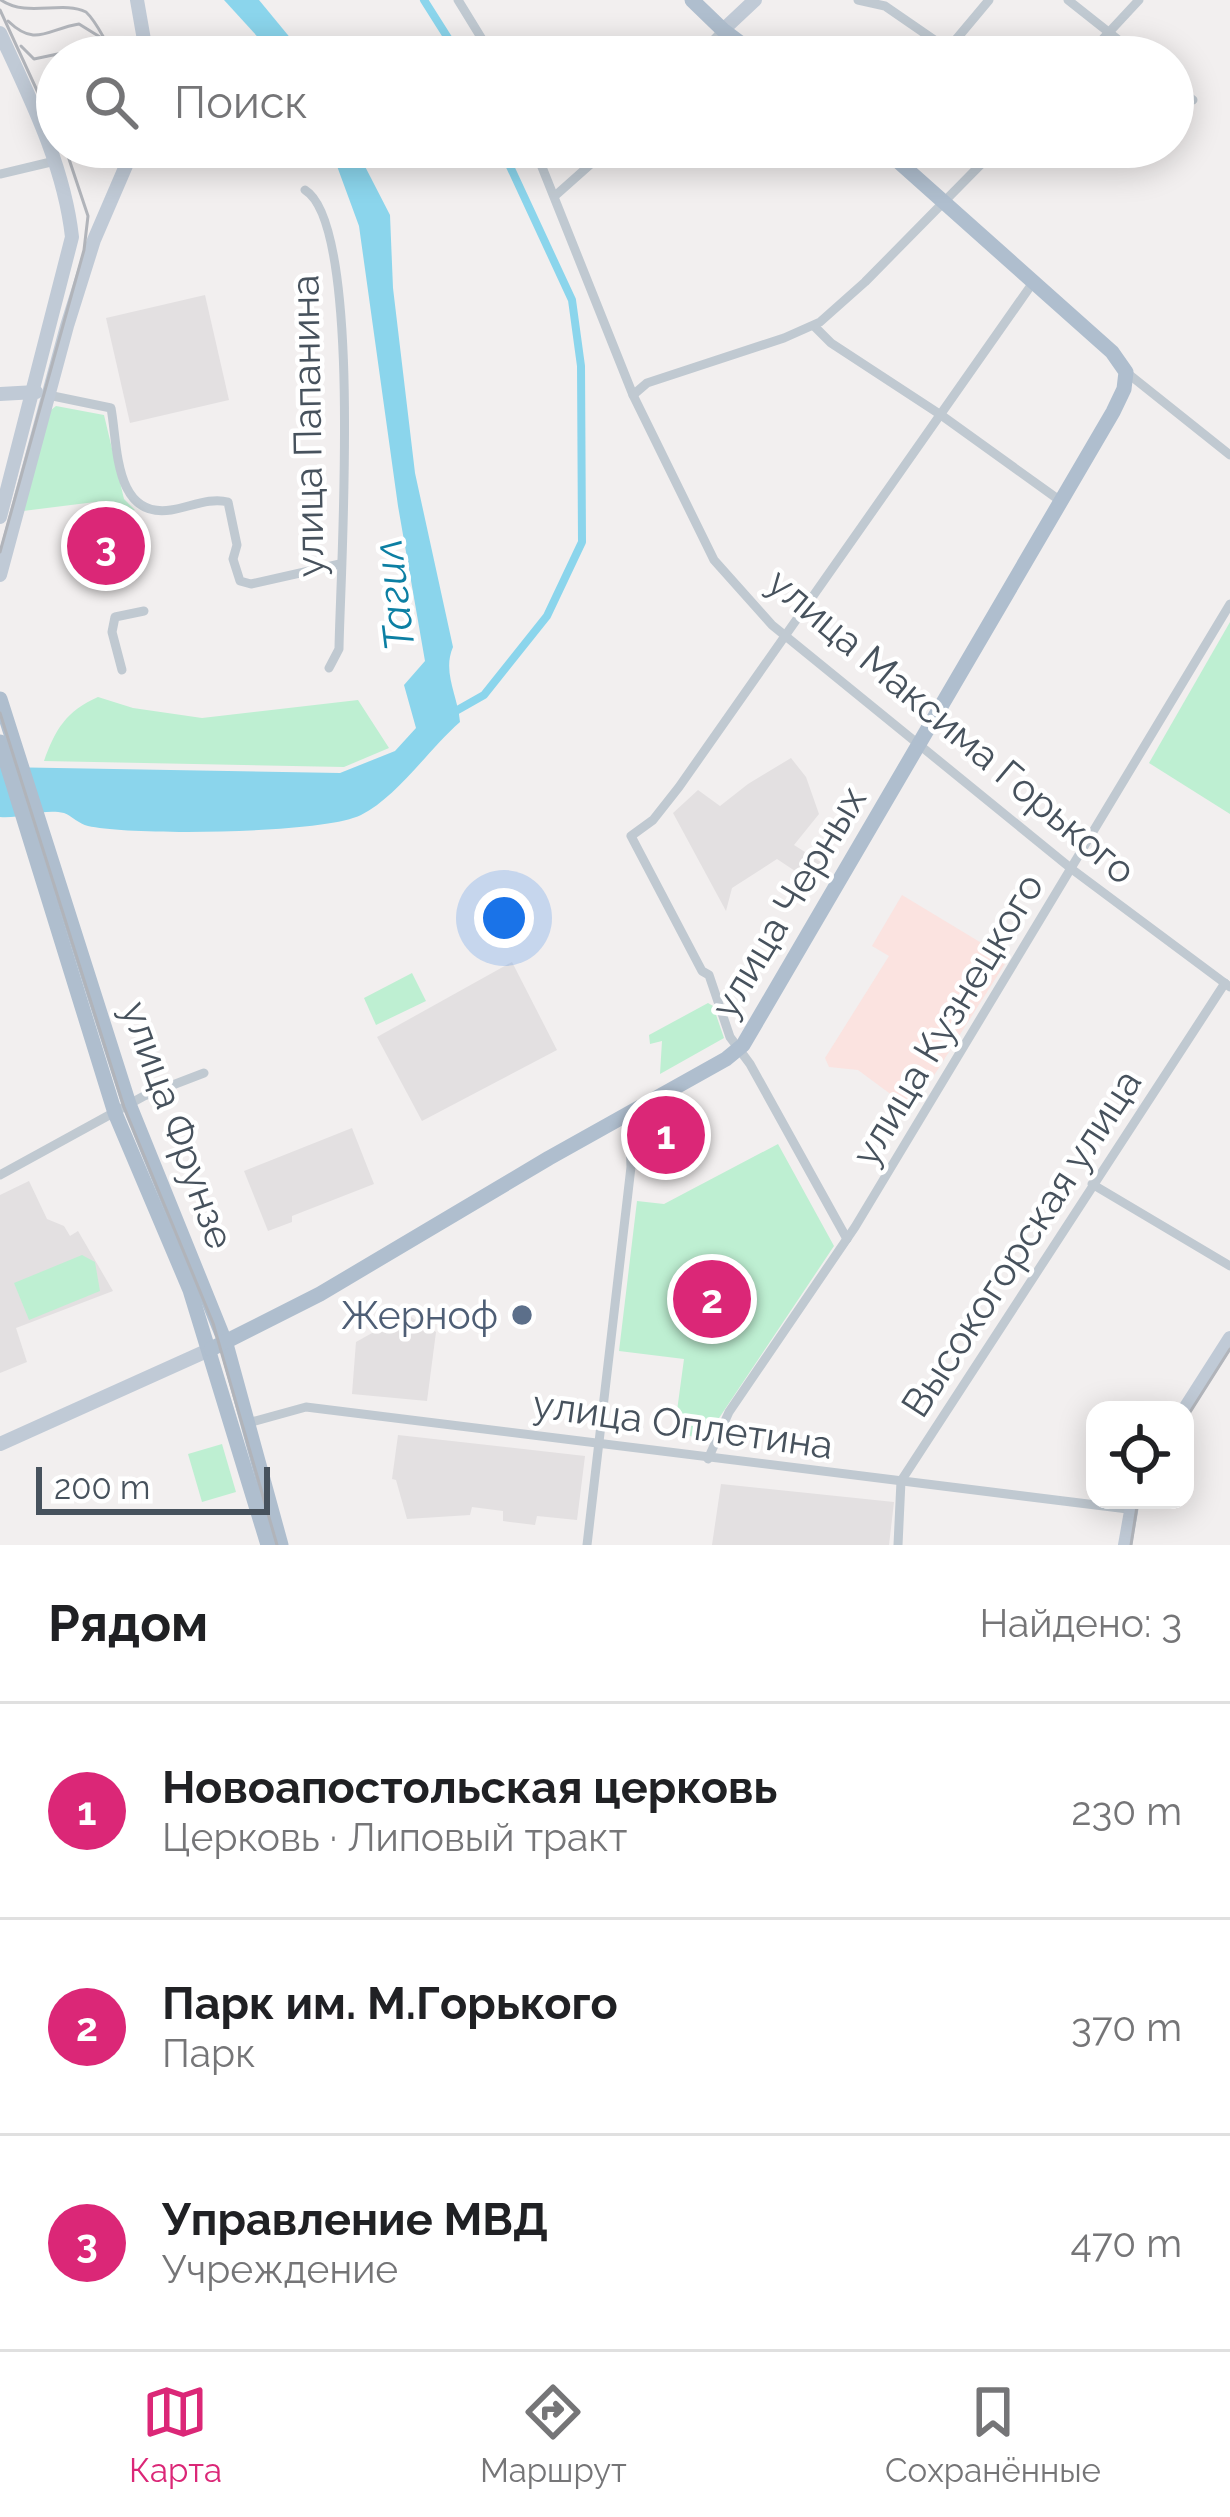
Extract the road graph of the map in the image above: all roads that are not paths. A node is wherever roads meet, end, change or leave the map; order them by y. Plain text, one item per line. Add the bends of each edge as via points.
1 (137, 0) edge
2 (458, 0) edge
3 (692, 0) edge
4 (755, 0) edge
5 (858, 0) edge
6 (989, 0) edge
7 (1068, 0) edge
8 (1139, 0) edge
9 (723, 30) junction
10 (1110, 32) junction
11 (0, 34) edge
12 (143, 36) edge
13 (480, 36) edge
14 (717, 36) edge
15 (731, 36) edge
16 (929, 36) edge
17 (959, 36) edge
18 (1106, 36) edge
19 (1115, 36) edge
20 (36, 107) edge
21 (36, 165) edge
22 (57, 168) edge
23 (125, 168) edge
24 (544, 168) edge
25 (586, 168) edge
26 (905, 168) edge
27 (977, 168) edge
28 (0, 174) edge
29 (305, 190) dead end
30 (556, 195) junction
31 (943, 203) junction
32 (70, 213) junction
33 (105, 218) junction
34 (1032, 284) junction
35 (814, 326) junction
36 (1126, 372) junction
37 (41, 393) junction
38 (0, 394) edge
39 (633, 395) junction
40 (941, 415) junction
41 (1230, 455) edge
42 (1062, 502) junction
43 (0, 517) edge
44 (340, 564) junction
45 (0, 575) edge
46 (1230, 604) edge
47 (144, 611) dead end
48 (788, 637) junction
49 (329, 668) dead end
50 (122, 670) dead end
51 (0, 699) edge
52 (6, 735) edge
53 (920, 743) junction
54 (1073, 870) junction
55 (1227, 985) edge
56 (738, 1049) junction
57 (204, 1073) dead end
58 (122, 1108) junction
59 (624, 1117) junction
60 (0, 1175) edge
61 (1092, 1184) junction
62 (847, 1239) junction
63 (1230, 1266) edge
64 (1230, 1338) edge
65 (218, 1347) junction
66 (1190, 1401) edge
67 (240, 1426) junction
68 (599, 1443) junction
69 (0, 1444) edge
70 (708, 1459) junction
71 (901, 1481) junction
72 (1086, 1500) edge
73 (1129, 1509) edge
74 (268, 1545) edge
75 (281, 1545) edge
76 (587, 1545) edge
77 (898, 1545) edge
78 (1125, 1545) edge

1 - 12 main road
2 - 13 street
3 - 9 main road
4 - 9 main road
5 - 16 street via 885,6
6 - 17 street
7 - 10 street
8 - 10 street
9 - 14 street
9 - 15 main road
10 - 18 street
10 - 19 street
11 - 20 main road
21 - 28 street
22 - 32 main road
23 - 33 main road
24 - 30 street, улица Максима Горького
25 - 30 street
26 - 31 main road
27 - 31 street
29 - 44 street, улица Папанина via 332,244 342,310
30 - 39 street, улица Максима Горького
31 - 34 main road
31 - 35 street
32 - 33 main road via 88,226
32 - 37 main road via 69,258
33 - 37 main road
34 - 36 main road
34 - 40 street
35 - 39 street via 669,374
35 - 40 street
36 - 41 street
36 - 42 main road, улица Черных via 1123,394
37 - 38 main road
37 - 43 main road
37 - 44 street via 111,408 125,488 142,506 168,511 228,502 240,581
37 - 45 main road
39 - 48 street, улица Максима Горького via 714,560
40 - 42 street
40 - 48 street
42 - 53 main road, улица Черных
44 - 49 street, улица Папанина via 339,649
46 - 54 street, улица Кузнецкого
47 - 50 street via 115,617
48 - 53 street, улица Максима Горького
48 - 56 street via 653,820 631,836 709,974
51 - 52 main road, улица Фрунзе
52 - 58 main road, улица Фрунзе
53 - 54 street, улица Максима Горького
53 - 56 main road, улица Черных
54 - 55 street, улица Максима Горького
54 - 62 street, улица Кузнецкого
55 - 61 street, Высокогорская улица
56 - 59 main road, улица Черных
56 - 62 street
57 - 58 street
58 - 60 street
58 - 65 main road, улица Фрунзе
59 - 65 main road, улица Черных
59 - 68 street via 630,1175
61 - 63 street
61 - 71 street, Высокогорская улица
62 - 70 street, улица Кузнецкого via 729,1412
64 - 66 main road
65 - 67 main road, улица Фрунзе
65 - 69 main road, улица Черных
67 - 68 street, улица Оплетина via 306,1407
67 - 74 main road, улица Фрунзе
67 - 75 main road, улица Фрунзе
68 - 70 street, улица Оплетина
68 - 76 street
70 - 71 street, улица Оплетина
71 - 72 street, улица Оплетина
71 - 77 street
73 - 78 main road

